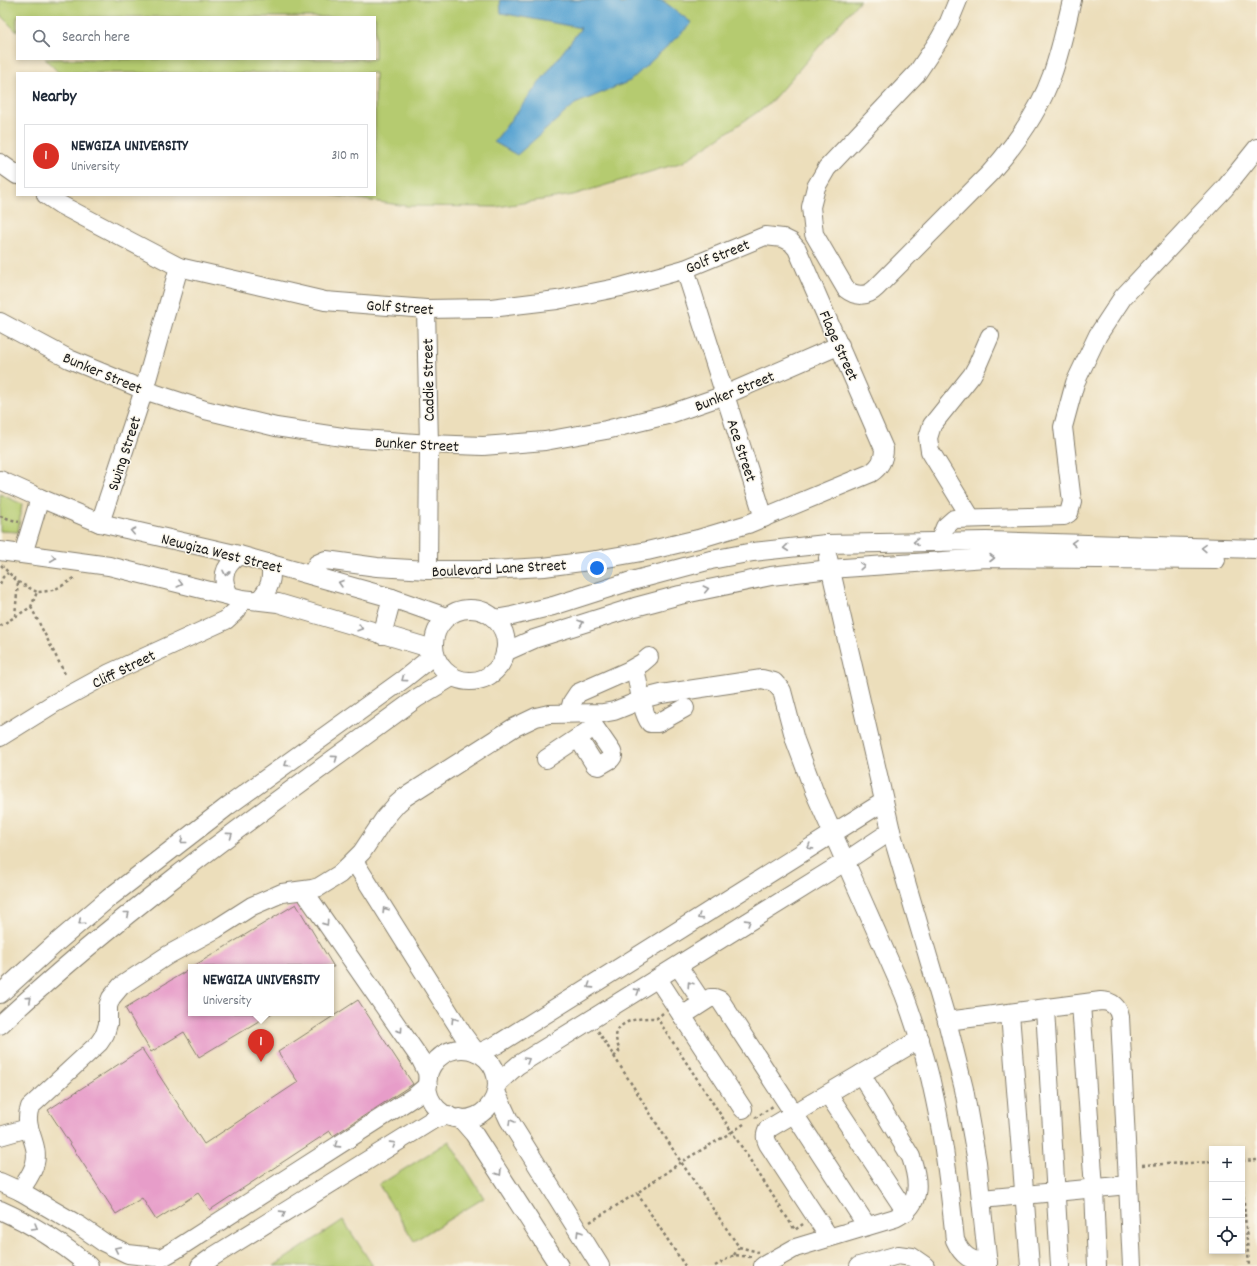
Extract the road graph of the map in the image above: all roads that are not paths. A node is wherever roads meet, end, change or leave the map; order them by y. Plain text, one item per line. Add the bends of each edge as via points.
1 (958, 0) edge
2 (1072, 0) edge
3 (1257, 148) edge
4 (48, 196) edge
5 (765, 236) joint
6 (179, 267) junction
7 (684, 269) junction
8 (426, 309) junction
9 (0, 322) edge
10 (990, 336) dead end
11 (840, 345) junction
12 (144, 390) junction
13 (725, 395) junction
14 (428, 444) junction
15 (871, 473) joint
16 (0, 480) edge
17 (40, 498) junction
18 (764, 518) junction
19 (971, 518) junction
20 (100, 523) junction
21 (938, 542) junction
22 (826, 544) junction
23 (1257, 549) edge
24 (0, 552) edge
25 (23, 554) junction
26 (239, 555) junction
27 (1257, 559) edge
28 (270, 564) junction
29 (377, 567) junction
30 (830, 569) junction
31 (428, 570) junction
32 (311, 575) junction
33 (370, 592) junction
34 (244, 598) junction
35 (392, 598) junction
36 (553, 606) junction
37 (446, 617) junction
38 (495, 619) junction
39 (551, 633) junction
40 (382, 635) junction
41 (434, 652) junction
42 (505, 652) junction
43 (649, 657) dead end
44 (635, 668) junction
45 (452, 677) junction
46 (642, 700) junction
47 (686, 708) dead end
48 (569, 713) junction
49 (599, 720) junction
50 (0, 737) edge
51 (578, 738) junction
52 (546, 759) dead end
53 (883, 802) junction
54 (891, 831) junction
55 (833, 832) junction
56 (354, 861) junction
57 (846, 861) junction
58 (304, 891) junction
59 (678, 966) junction
60 (658, 979) junction
61 (0, 994) edge
62 (702, 1002) junction
63 (1081, 1004) junction
64 (1046, 1009) junction
65 (674, 1013) junction
66 (1010, 1014) junction
67 (947, 1021) junction
68 (0, 1025) edge
69 (920, 1039) junction
70 (478, 1053) junction
71 (861, 1074) junction
72 (428, 1082) junction
73 (496, 1088) junction
74 (828, 1094) junction
75 (743, 1110) dead end
76 (794, 1113) junction
77 (454, 1117) junction
78 (28, 1128) junction
79 (0, 1136) edge
80 (0, 1182) edge
81 (1128, 1185) junction
82 (1094, 1188) junction
83 (20, 1191) junction
84 (1056, 1192) junction
85 (1025, 1195) junction
86 (982, 1199) junction
87 (246, 1204) junction
88 (903, 1207) junction
89 (0, 1210) edge
90 (864, 1221) junction
91 (217, 1223) junction
92 (260, 1227) junction
93 (825, 1232) junction
94 (231, 1244) junction
95 (158, 1258) junction
96 (763, 1261) edge
97 (883, 1263) edge
98 (988, 1264) edge
99 (89, 1266) edge
100 (129, 1266) edge
101 (178, 1266) edge
102 (200, 1266) edge
103 (560, 1266) edge
104 (600, 1266) edge
105 (859, 1266) edge
106 (924, 1266) edge
107 (1030, 1266) edge
108 (1060, 1266) edge
109 (1097, 1266) edge
110 (1132, 1266) edge

1 - 2 street via 939,40 917,73 827,168 816,187 811,207 814,234 846,289 854,294 864,295 873,292 990,173 1016,143 1033,116 1052,76
3 - 19 street via 1225,188 1123,298 1098,335 1075,383 1063,427 1072,502 1069,513 1064,516
4 - 6 street, Golf Street
5 - 7 street, Golf Street
5 - 11 street, Flage Street via 783,238 797,249
6 - 8 street, Golf Street via 325,301
6 - 12 street, Swing Street
7 - 8 street, Golf Street via 621,287 557,300 492,308
7 - 13 street, Ace Street
8 - 14 street, Caddie Street
9 - 12 street, Bunker Street via 69,359
10 - 19 street via 972,375 932,425 928,438 930,451
11 - 13 street, Bunker Street
11 - 15 street, Flage Street via 884,449 882,463
12 - 14 street, Bunker Street via 205,410 276,427 349,438
12 - 20 street, Swing Street
13 - 14 street, Bunker Street via 667,415 545,441 483,446
13 - 18 street, Ace Street
14 - 31 street, Caddie Street
15 - 18 street, Boulevard Lane Street
16 - 17 street, Newgiza West Street
17 - 20 street, Newgiza West Street
17 - 25 street
18 - 31 street, Boulevard Lane Street via 698,539 596,560 544,567
19 - 21 street via 954,519 949,522
26 -> 20 street, Newgiza West Street
21 -> 22 street
23 -> 21 street via 1076,543
22 - 30 street
22 -> 36 street via 753,552 711,560 628,582
24 - 25 street
25 -> 34 street via 109,566
26 - 28 street, Newgiza West Street
26 -> 34 street via 231,560 226,568 225,587
30 -> 27 street via 986,558
28 - 32 street, Newgiza West Street
28 - 34 street via 272,573 266,593
29 - 31 street, Boulevard Lane Street
29 - 32 street, Boulevard Lane Street via 323,560 317,564
29 - 33 street
39 -> 30 street via 680,595 771,576
30 - 53 street
33 -> 32 street, Newgiza West Street
33 - 35 street, Newgiza West Street
34 -> 40 street via 288,606
34 - 50 street, Cliff Street via 237,610 226,620 110,673
35 - 37 street, Newgiza West Street
35 - 40 street
36 - 38 street
36 - 39 street via 550,615
37 - 38 street via 462,609 471,609 484,612
37 - 41 street via 437,628 433,642
38 - 42 street via 502,628 506,640
39 - 42 street
40 - 41 street
41 - 45 street via 438,664
41 -> 61 street via 404,679 228,806 109,898
42 - 45 street via 498,668 485,678 468,682
43 - 44 street
44 - 46 street
44 - 48 street via 582,690 575,696
68 -> 45 street via 66,966 172,879 417,698
46 - 47 street via 648,721 653,724 658,724
46 - 49 street
46 - 55 street via 661,694 762,679 774,682 782,691 804,766
48 - 49 street
48 - 56 street via 549,714 524,722 405,797 390,811
49 - 51 street
49 - 51 street via 612,752 611,759 600,766 595,764
51 - 52 street
53 - 54 street
53 - 55 street
54 - 57 street
54 - 67 street
55 - 57 street
55 -> 70 street via 498,1044
56 - 58 street via 326,883
70 -> 56 street via 464,1036
59 -> 57 street
57 - 69 street via 904,994
58 -> 72 street via 421,1060 427,1072
58 - 78 street via 282,894 252,906 121,986 108,1006 105,1034 99,1043 30,1107 27,1114
59 - 60 street
62 -> 59 street
60 - 65 street
73 -> 60 street via 518,1065 598,1026
62 - 65 street
62 - 76 street via 710,998 720,1000
63 - 64 street
63 - 81 street via 1106,1001 1114,1005 1119,1013
63 - 82 street
64 - 66 street
64 - 84 street
65 - 75 street
66 - 67 street
66 - 85 street
67 - 86 street via 970,1118
69 - 71 street
69 - 98 street via 940,1128 955,1240 964,1254
70 - 72 street via 461,1049 446,1053 434,1064
70 - 73 street via 490,1063 496,1077
71 - 74 street
71 - 88 street via 912,1157 917,1187 914,1201
72 - 77 street via 431,1100
72 -> 87 street via 415,1096
73 - 77 street via 490,1104 480,1114 467,1118
104 -> 73 street via 509,1120
74 - 76 street
74 - 88 street
76 - 90 street
76 - 93 street via 768,1129 766,1139
92 -> 77 street via 434,1119
77 -> 103 street via 474,1134
78 - 79 street
78 - 83 street via 36,1155 35,1164
80 - 83 street
81 - 82 street
81 - 110 street
82 - 84 street
82 - 109 street
95 -> 83 street via 128,1254 103,1242
84 - 85 street
84 - 108 street
85 - 86 street
85 - 107 street
86 - 98 street
87 - 91 street
87 - 92 street
88 - 90 street
89 -> 99 street via 61,1243
90 - 93 street
91 - 94 street
91 - 95 street
92 - 94 street
93 - 96 street
94 - 102 street
95 - 100 street via 142,1259
95 - 101 street
97 - 105 street
97 - 106 street via 898,1255 912,1257

